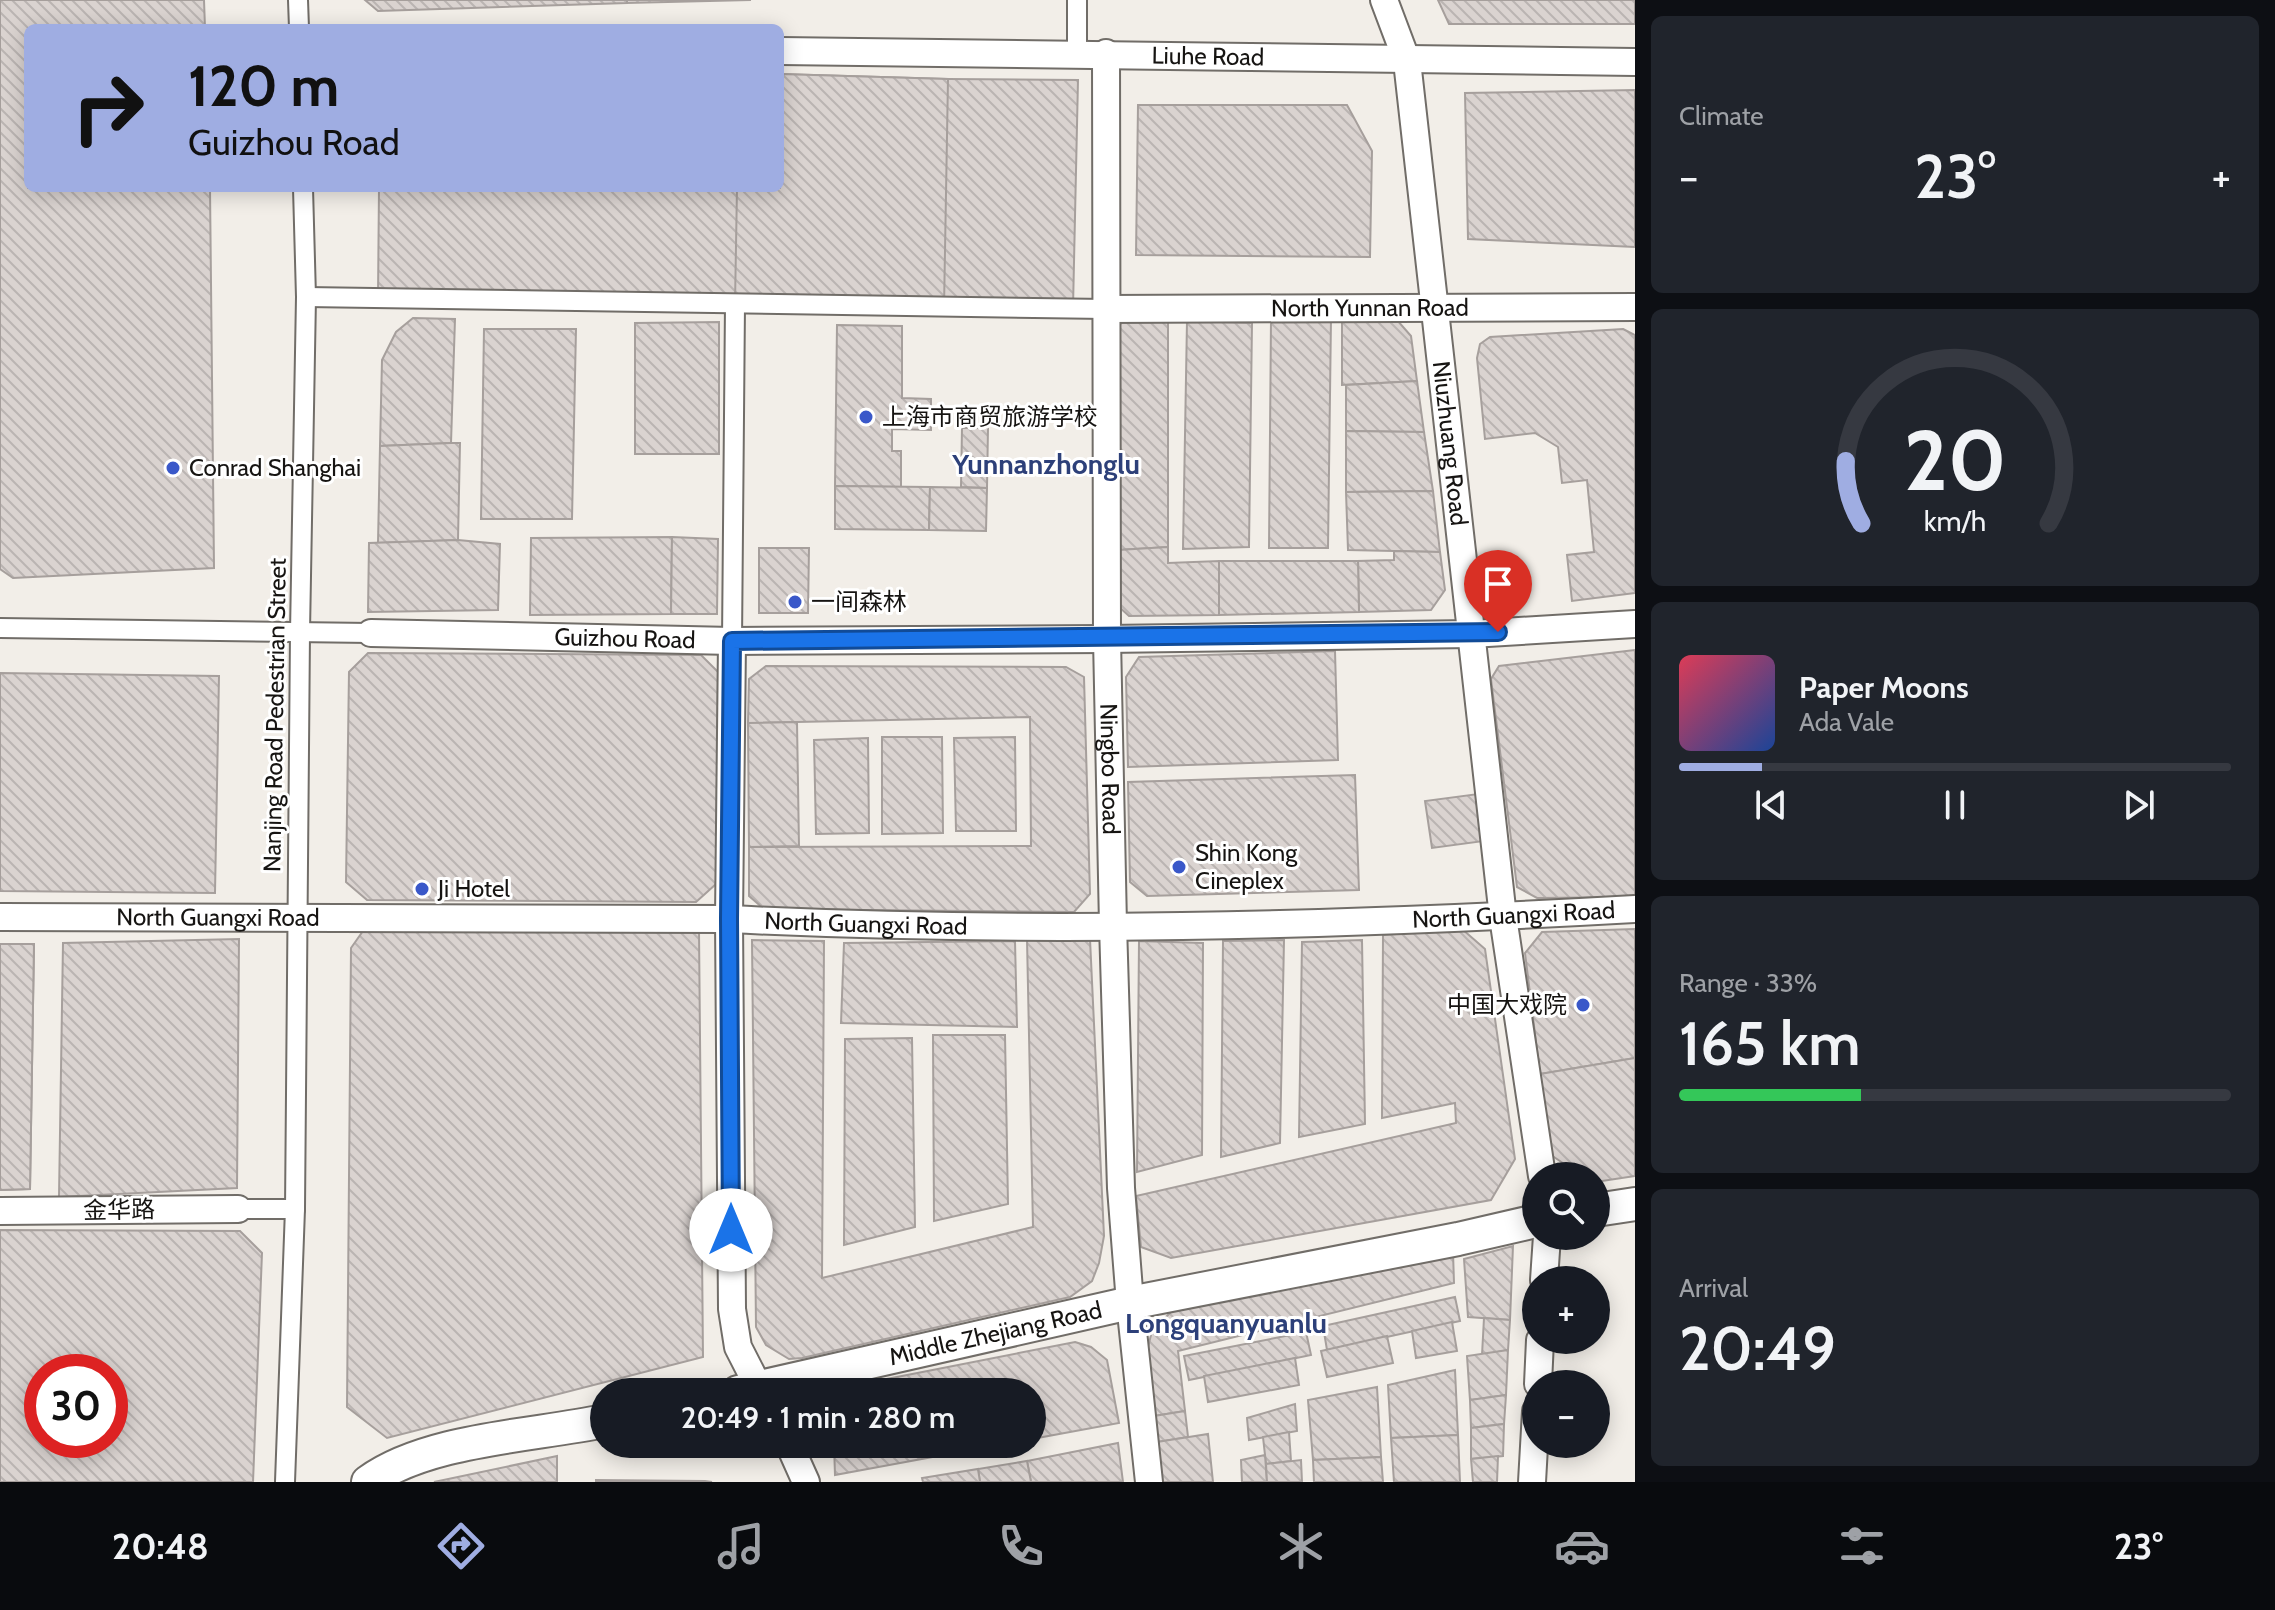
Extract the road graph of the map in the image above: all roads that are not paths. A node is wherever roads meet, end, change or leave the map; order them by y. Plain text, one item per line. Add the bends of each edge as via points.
1 (298, 0) edge
2 (1077, 0) edge
3 (1384, 0) edge
4 (299, 24) edge
5 (784, 51) edge
6 (1077, 53) junction
7 (1106, 53) junction
8 (1407, 61) junction
9 (1635, 62) edge
10 (303, 192) edge
11 (306, 297) junction
12 (735, 304) junction
13 (1434, 307) junction
14 (1635, 307) edge
15 (1106, 309) junction
16 (1635, 624) edge
17 (0, 628) edge
18 (300, 632) junction
19 (371, 633) joint
20 (1471, 634) junction
21 (1107, 639) junction
22 (732, 641) junction
23 (1635, 909) edge
24 (0, 917) edge
25 (1503, 917) junction
26 (297, 919) junction
27 (729, 919) junction
28 (1113, 925) junction
29 (1540, 1162) edge
30 (1635, 1204) edge
31 (1610, 1208) edge
32 (238, 1209) joint
33 (295, 1209) junction
34 (0, 1211) edge
35 (1522, 1224) edge
36 (1130, 1303) junction
37 (748, 1378) edge
38 (808, 1378) edge
39 (590, 1423) edge
40 (795, 1458) edge
41 (1533, 1458) edge
42 (285, 1482) edge
43 (368, 1482) edge
44 (806, 1482) edge
45 (1149, 1482) edge
46 (1532, 1482) edge

1 - 4 street
2 - 6 street
3 - 8 street, Niuzhuang Road
5 - 6 street, Liuhe Road
6 - 7 street, Liuhe Road
7 - 8 street, Liuhe Road
7 - 15 street, Ningbo Road
8 - 9 street, Liuhe Road
8 - 13 street, Niuzhuang Road
10 - 11 street, Nanjing Road Pedestrian Street
11 - 12 street
11 - 18 street, Nanjing Road Pedestrian Street
12 - 15 street
12 - 22 street
13 - 14 street, North Yunnan Road
13 - 15 street, North Yunnan Road
13 - 20 street, Niuzhuang Road
15 - 21 street, Ningbo Road
16 - 20 street, Guizhou Road
17 - 18 street, Guizhou Road
18 - 19 street, Guizhou Road
18 - 26 street, Nanjing Road Pedestrian Street
19 - 22 street, Guizhou Road
20 - 21 street, Guizhou Road
20 - 25 street, Niuzhuang Road
21 - 22 street, Guizhou Road
21 - 28 street, Ningbo Road
22 - 27 street
23 - 25 street, North Guangxi Road
24 - 26 street, North Guangxi Road
25 - 28 street, North Guangxi Road
25 - 29 street, Niuzhuang Road
26 - 27 street, North Guangxi Road
26 - 33 street, Nanjing Road Pedestrian Street
27 - 28 street, North Guangxi Road via 835,925
27 - 37 street via 732,1309
28 - 36 street, Ningbo Road
30 - 31 street
32 - 33 street
32 - 34 street, 金华路
33 - 42 street, Nanjing Road Pedestrian Street
35 - 36 street, Middle Zhejiang Road
36 - 38 street, Middle Zhejiang Road
36 - 45 street, Ningbo Road
39 - 43 street via 455,1446
40 - 44 street
41 - 46 street

